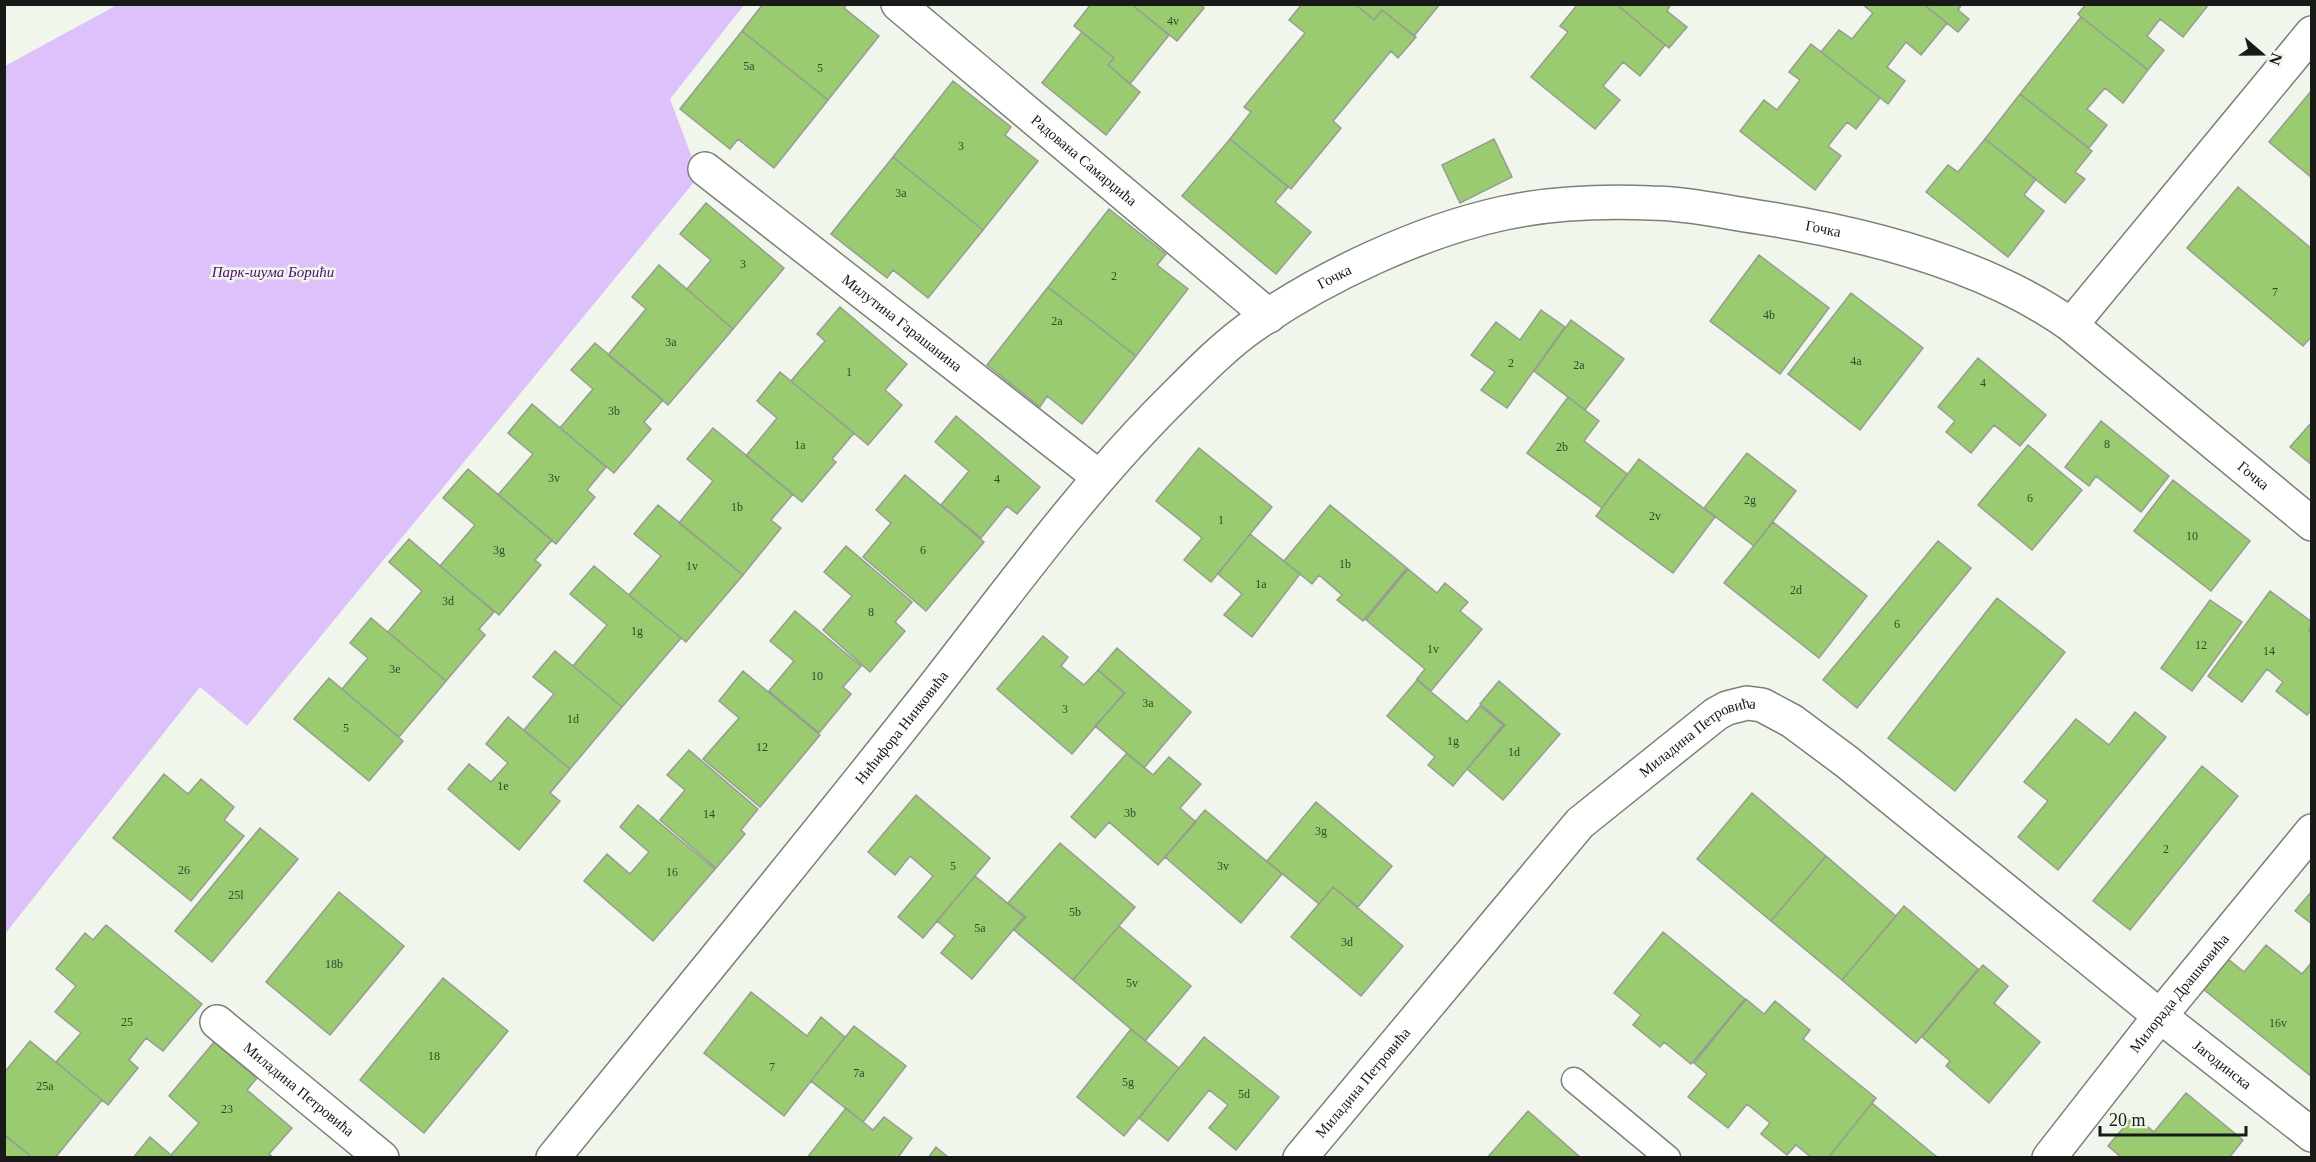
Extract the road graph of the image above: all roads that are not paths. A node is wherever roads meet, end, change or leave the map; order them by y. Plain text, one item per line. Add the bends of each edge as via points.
1 (898, 4) edge
2 (2312, 33) edge
3 (705, 169) dead end
4 (1269, 316) junction
5 (2071, 325) junction
6 (1099, 477) junction
7 (2312, 524) edge
8 (2312, 831) edge
9 (2160, 1017) junction
10 (217, 1022) dead end
11 (1574, 1080) dead end
12 (2312, 1135) edge
13 (382, 1158) edge
14 (553, 1158) edge
15 (1300, 1158) edge
16 (1668, 1158) edge
17 (2049, 1158) edge

1 - 4 street, Радована Самарџића
2 - 5 street
3 - 6 street, Милутина Гарашанина
4 - 5 street, Гочка via 1326,282 1400,247 1472,222 1542,208 1655,202 1804,224 1904,249 2021,293
4 - 6 street, Нићифора Нинковића via 1204,367
5 - 7 street, Гочка
6 - 14 street, Нићифора Нинковића
8 - 9 street, Милорада Драшковића
9 - 12 street, Јагодинска
9 - 15 street, Миладина Петровића via 1847,762 1792,721 1762,705 1747,703 1716,714 1580,823
9 - 17 street, Милорада Драшковића
10 - 13 street, Миладина Петровића
11 - 16 lane

